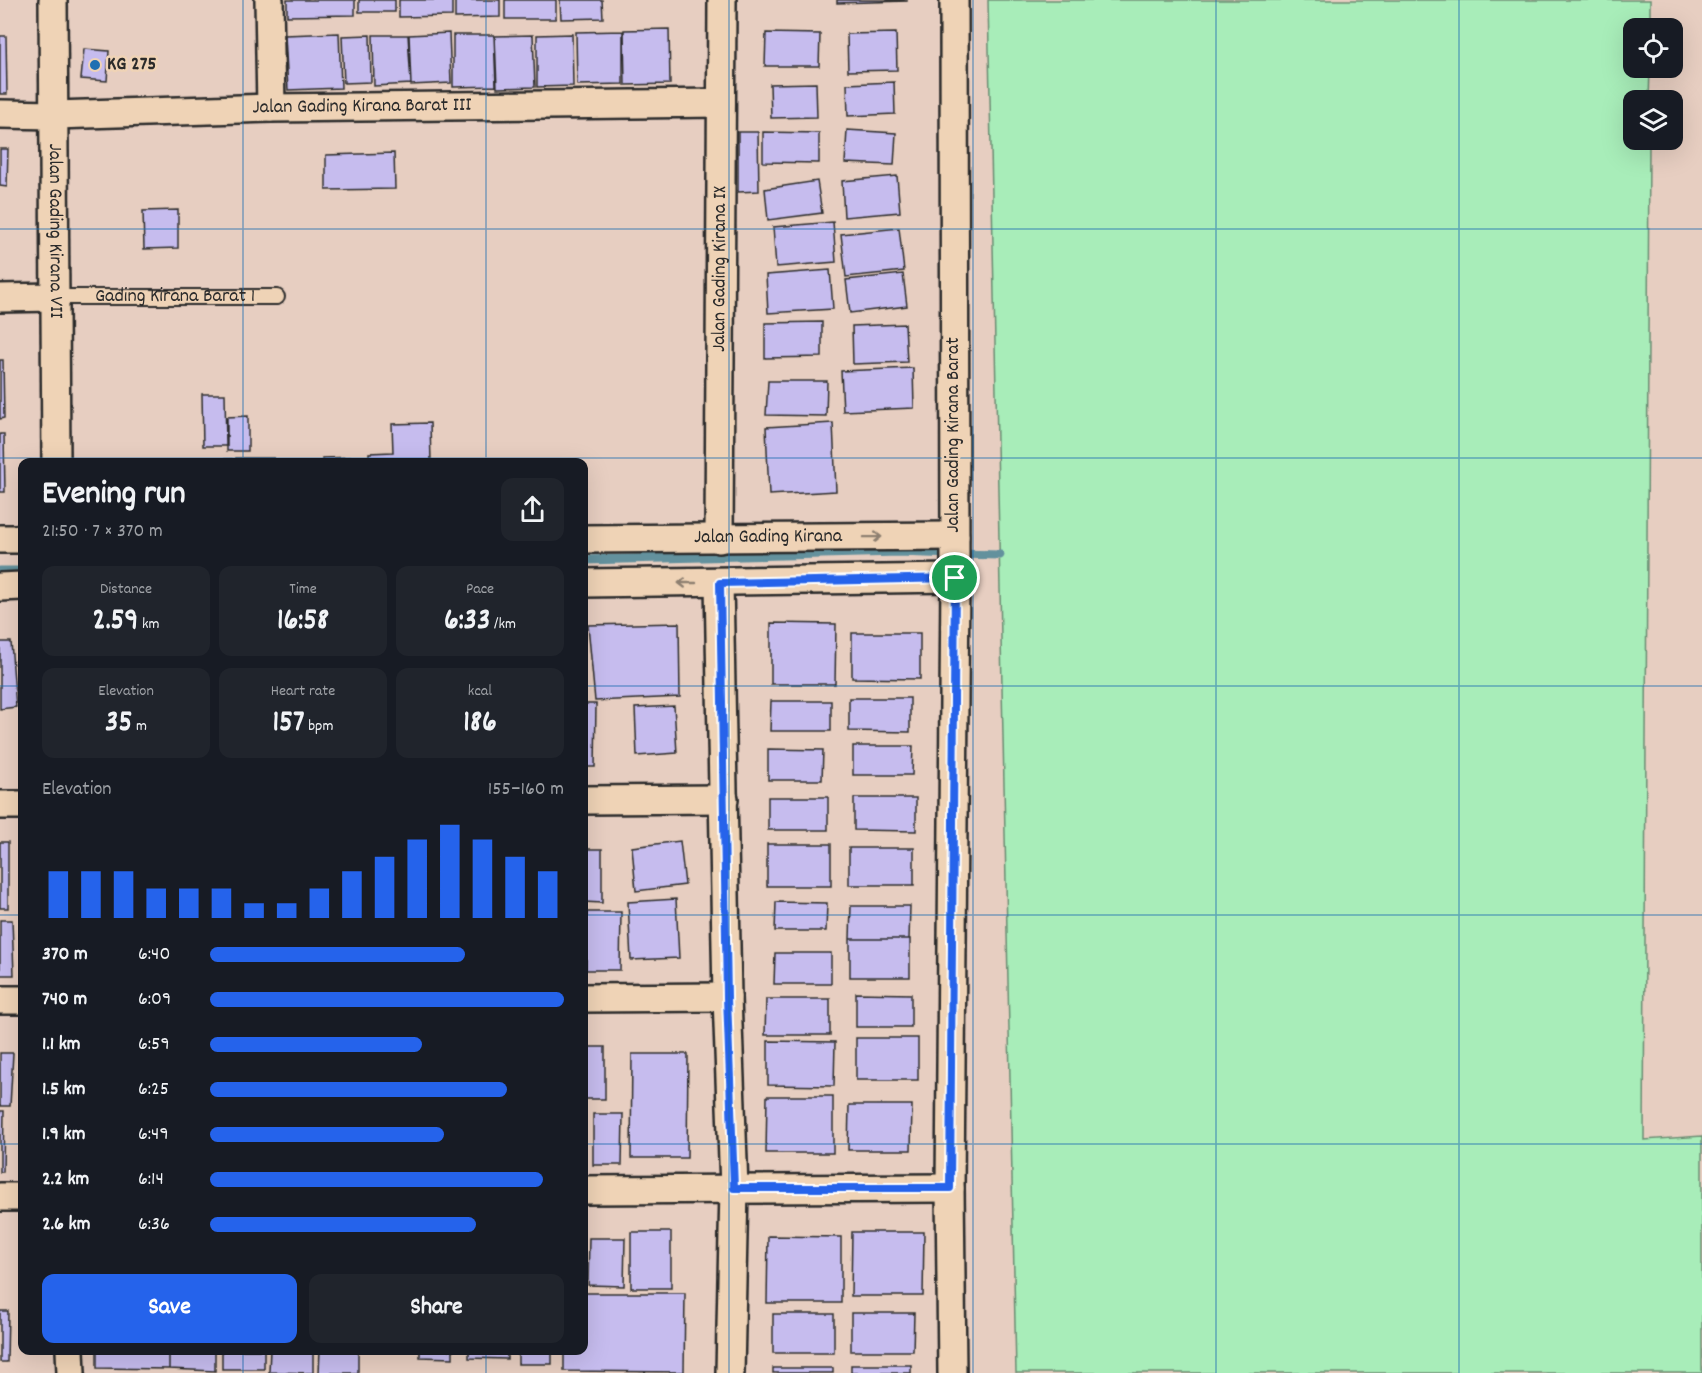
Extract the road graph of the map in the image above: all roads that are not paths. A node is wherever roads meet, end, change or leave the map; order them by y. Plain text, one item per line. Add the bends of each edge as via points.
1 (53, 0) edge
2 (269, 0) edge
3 (722, 0) edge
4 (954, 0) edge
5 (721, 103) junction
6 (271, 108) junction
7 (0, 114) edge
8 (55, 115) junction
9 (55, 297) junction
10 (277, 297) dead end
11 (0, 298) edge
12 (56, 458) edge
13 (955, 536) junction
14 (0, 539) edge
15 (18, 539) edge
16 (588, 539) edge
17 (719, 539) junction
18 (955, 578) junction
19 (588, 583) edge
20 (720, 583) junction
21 (18, 586) edge
22 (0, 587) edge
23 (724, 799) junction
24 (588, 800) edge
25 (0, 805) edge
26 (18, 805) edge
27 (727, 997) junction
28 (588, 998) edge
29 (0, 1000) edge
30 (18, 1000) edge
31 (734, 1188) junction
32 (950, 1188) junction
33 (588, 1190) edge
34 (0, 1197) edge
35 (18, 1197) edge
36 (70, 1355) edge
37 (71, 1373) edge
38 (730, 1373) edge
39 (952, 1373) edge

1 - 8 street, Jalan Gading Kirana VII
2 - 6 street
3 - 5 street, Jalan Gading Kirana IX
4 - 13 street, Jalan Gading Kirana Barat
5 - 6 street, Jalan Gading Kirana Barat III
5 - 17 street, Jalan Gading Kirana IX
6 - 8 street, Jalan Gading Kirana Barat III
7 - 8 street, Jalan Gading Kirana Barat III
8 - 9 street, Jalan Gading Kirana VII
9 - 10 lane, Gading Kirana Barat 1
9 - 11 street, Gading Kirana Barat 1
9 - 12 street, Jalan Gading Kirana VII
17 -> 13 street, Jalan Gading Kirana
13 - 18 street, Jalan Gading Kirana Barat
14 - 15 street
16 - 17 street, Jalan Gading Kirana
18 - 20 street
18 - 32 street, Jalan Gading Kirana Barat
20 -> 19 street
20 - 23 street
21 - 22 street
23 - 24 street
23 - 27 street
25 - 26 street
27 - 28 street
27 - 31 street
29 - 30 street
31 - 32 street
31 - 33 street
31 - 38 street
32 - 39 street, Jalan Gading Kirana Barat
34 - 35 street
36 - 37 street

